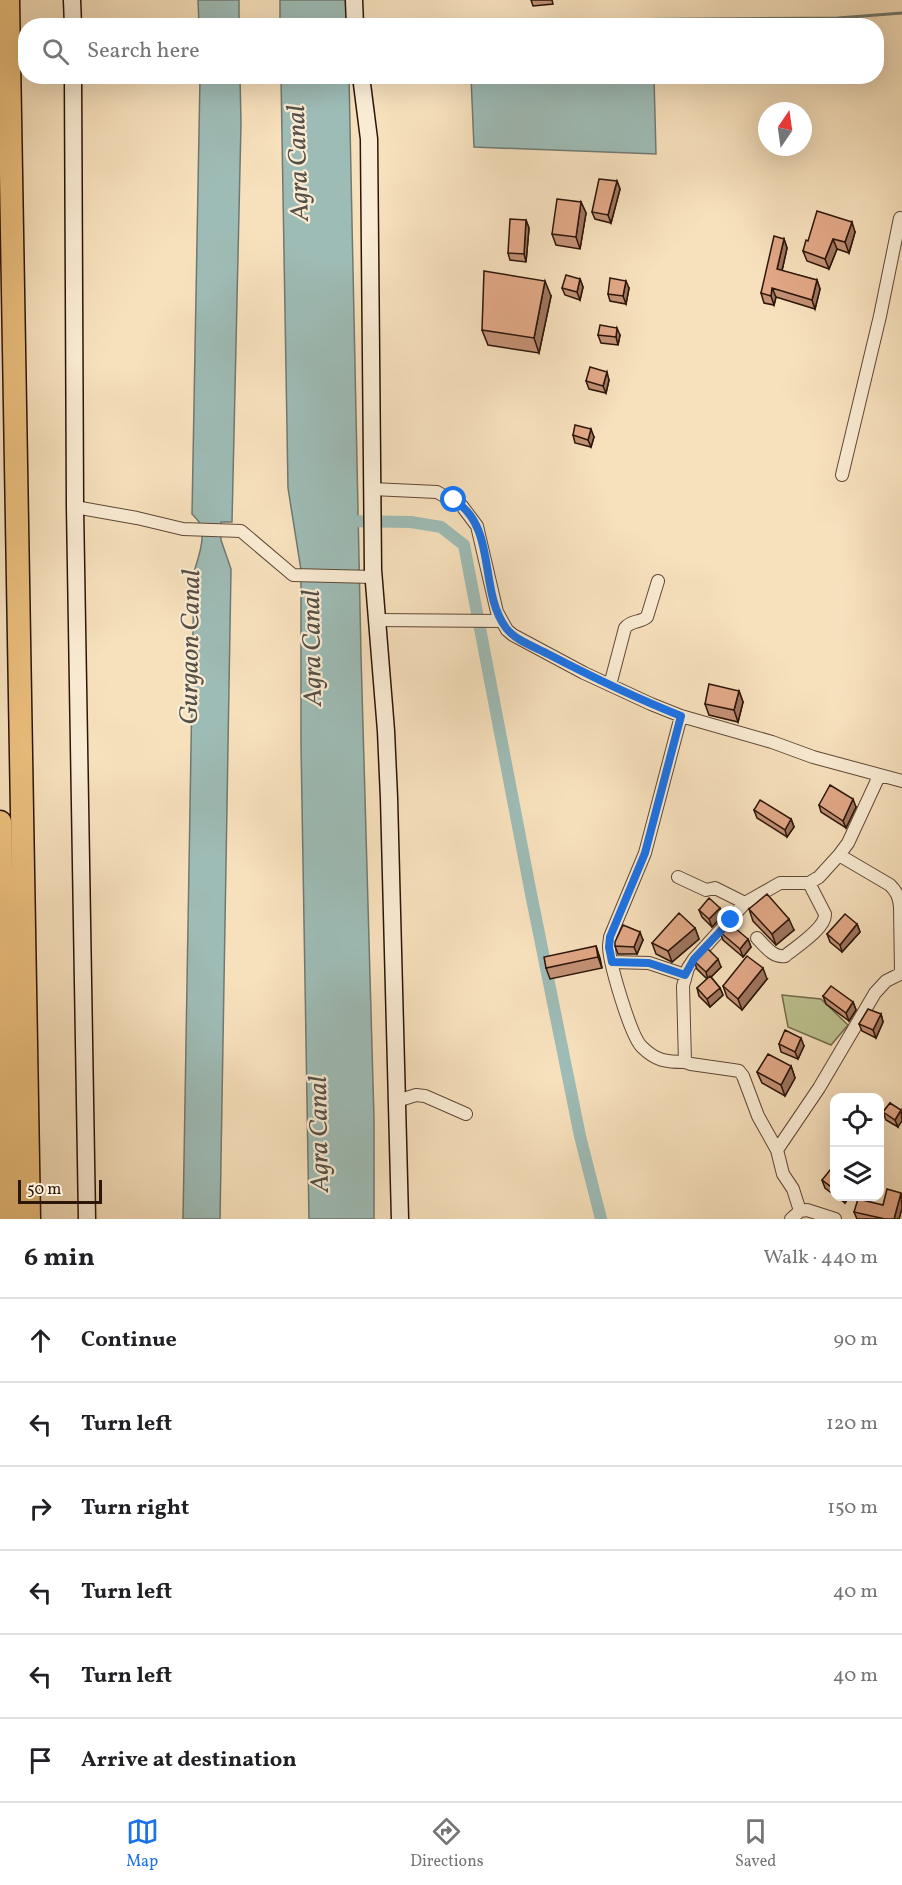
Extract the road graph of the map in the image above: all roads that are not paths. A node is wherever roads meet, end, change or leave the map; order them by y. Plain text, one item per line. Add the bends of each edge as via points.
1 (8, 0) edge
2 (72, 0) edge
3 (354, 0) edge
4 (73, 18) edge
5 (355, 18) edge
6 (73, 84) edge
7 (362, 84) edge
8 (900, 218) dead end
9 (842, 475) dead end
10 (372, 489) junction
11 (75, 507) junction
12 (374, 577) junction
13 (658, 580) dead end
14 (377, 620) junction
15 (501, 621) junction
16 (610, 685) junction
17 (681, 716) junction
18 (879, 776) junction
19 (902, 781) edge
20 (0, 822) edge
21 (839, 855) junction
22 (678, 877) dead end
23 (809, 883) junction
24 (899, 892) edge
25 (745, 903) junction
26 (757, 938) dead end
27 (612, 962) junction
28 (902, 973) edge
29 (685, 975) junction
30 (685, 1062) junction
31 (397, 1101) junction
32 (466, 1114) dead end
33 (3, 1127) edge
34 (777, 1150) junction
35 (795, 1215) edge
36 (8, 1219) edge
37 (29, 1219) edge
38 (87, 1219) edge
39 (400, 1219) edge
40 (835, 1219) edge

1 - 37 highway
2 - 4 street
3 - 5 street
6 - 11 street
7 - 10 street via 369,139
8 - 9 street
10 - 12 street
10 - 15 street via 437,492 462,506 477,526
11 - 12 street via 183,529 241,531 293,574
11 - 38 street
12 - 14 street
13 - 16 street via 647,617 626,628
14 - 15 street
14 - 31 street via 387,764
15 - 16 street via 513,635
16 - 17 street
17 - 18 street
17 - 27 street via 645,853 610,937
18 - 19 street
18 - 21 street
20 - 33 highway
21 - 23 street
21 - 24 street
22 - 25 street via 706,890 716,888
23 - 25 street via 780,883
23 - 26 street via 825,914 822,926 782,957 773,954
24 - 28 street
25 - 29 street via 694,959
27 - 29 street via 649,963
27 - 30 street via 637,1042 659,1060
28 - 34 street via 886,981 875,993
29 - 30 street
30 - 34 street via 739,1071
31 - 32 street via 424,1096
31 - 39 street
33 - 36 highway
34 - 35 street via 781,1168 794,1189
35 - 40 street via 807,1210

